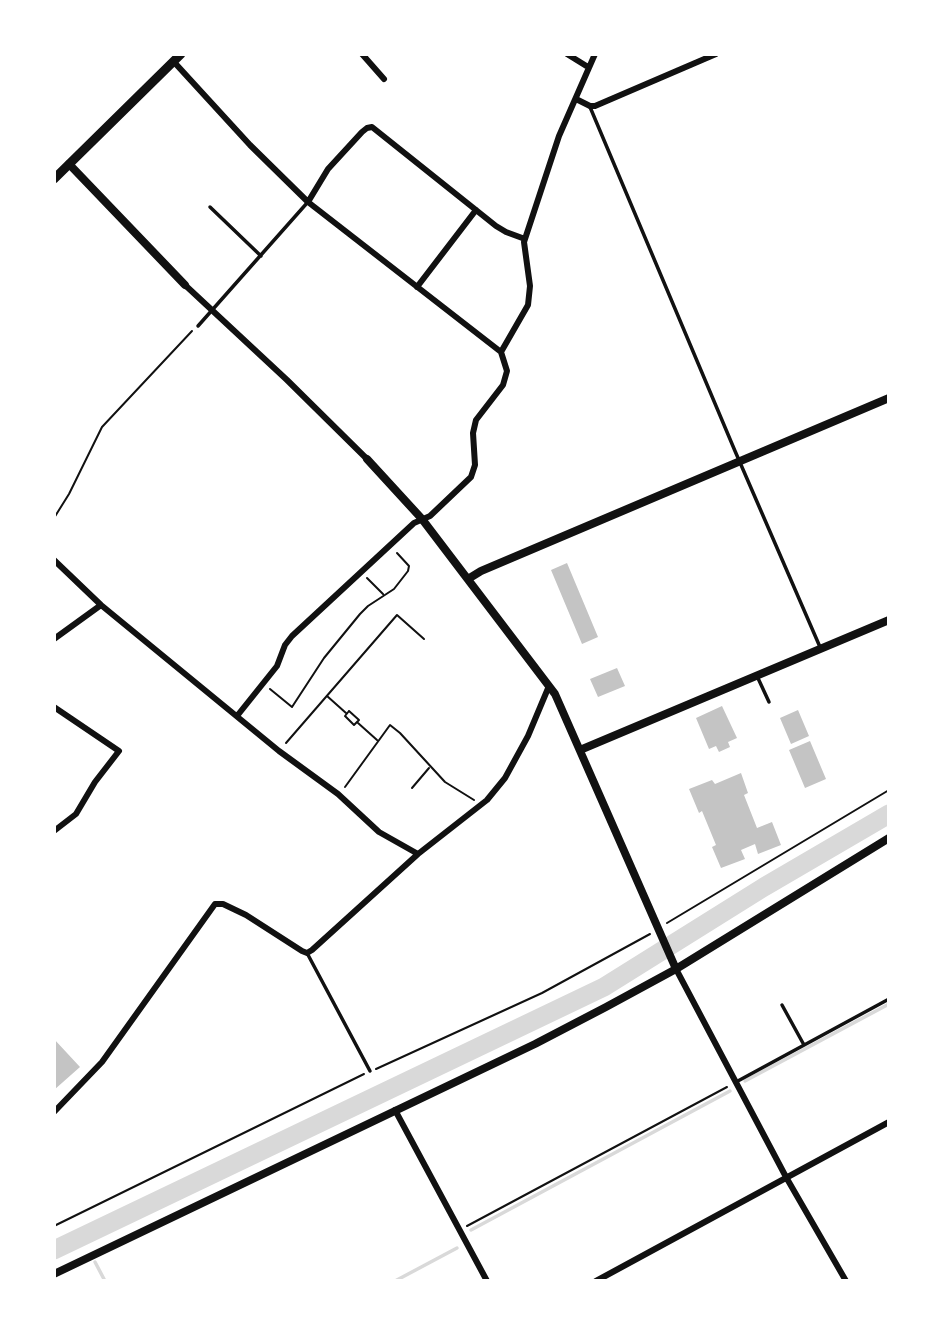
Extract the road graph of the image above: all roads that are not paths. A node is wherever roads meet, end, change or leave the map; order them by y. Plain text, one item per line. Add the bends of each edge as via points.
1 (181, 54) edge
2 (362, 54) edge
3 (568, 54) edge
4 (595, 54) edge
5 (716, 54) edge
6 (174, 62) junction
7 (588, 67) junction
8 (384, 79) dead end
9 (576, 99) junction
10 (590, 106) junction
11 (69, 164) junction
12 (54, 179) edge
13 (308, 202) junction
14 (210, 208) dead end
15 (476, 209) junction
16 (525, 239) junction
17 (261, 256) junction
18 (185, 285) joint
19 (417, 287) junction
20 (212, 310) junction
21 (198, 326) road end
22 (501, 352) junction
23 (889, 398) edge
24 (366, 459) joint
25 (739, 461) junction
26 (422, 519) junction
27 (54, 560) edge
28 (468, 579) junction
29 (101, 606) junction
30 (889, 620) edge
31 (54, 639) edge
32 (821, 649) junction
33 (757, 676) junction
34 (549, 686) junction
35 (769, 702) dead end
36 (54, 707) edge
37 (237, 716) junction
38 (580, 750) junction
39 (54, 831) edge
40 (889, 838) edge
41 (418, 854) junction
42 (307, 953) junction
43 (675, 966) junction
44 (889, 999) edge
45 (782, 1005) dead end
46 (804, 1045) junction
47 (370, 1071) road end
48 (736, 1082) junction
49 (395, 1110) junction
50 (54, 1112) edge
51 (889, 1122) edge
52 (786, 1177) junction
53 (54, 1274) edge
54 (487, 1281) edge
55 (596, 1281) edge
56 (846, 1281) edge

1 - 6 main road
2 - 8 street
3 - 7 street
4 - 7 street
5 - 10 street
6 - 11 main road
6 - 13 street
7 - 9 street
9 - 10 street
9 - 16 street
10 - 25 lane
11 - 12 main road
11 - 18 street
13 - 15 street via 328,169 372,127
13 - 17 lane
13 - 19 street
14 - 17 lane
15 - 16 street via 506,232
15 - 19 street
16 - 22 street via 528,305
17 - 20 lane
18 - 20 street
19 - 22 street
20 - 21 lane
20 - 24 street
22 - 26 street via 508,371 476,420 471,477
23 - 25 street
24 - 26 street
25 - 28 street
25 - 32 lane
26 - 28 street
26 - 37 street via 292,636 277,666
27 - 29 street
28 - 34 street
29 - 31 street
29 - 37 street
30 - 32 street
32 - 33 street
33 - 35 lane
33 - 38 street
34 - 38 street
34 - 41 street via 505,778 487,800
36 - 39 street via 119,751 76,814
37 - 41 street via 379,832
38 - 43 street
40 - 43 street
41 - 42 street
42 - 47 lane
42 - 50 street via 246,915 215,904 102,1062
43 - 48 street
43 - 49 street via 535,1044
44 - 46 lane
45 - 46 lane
46 - 48 lane
48 - 52 street
49 - 53 street
49 - 54 street
51 - 52 street
52 - 55 street
52 - 56 street

